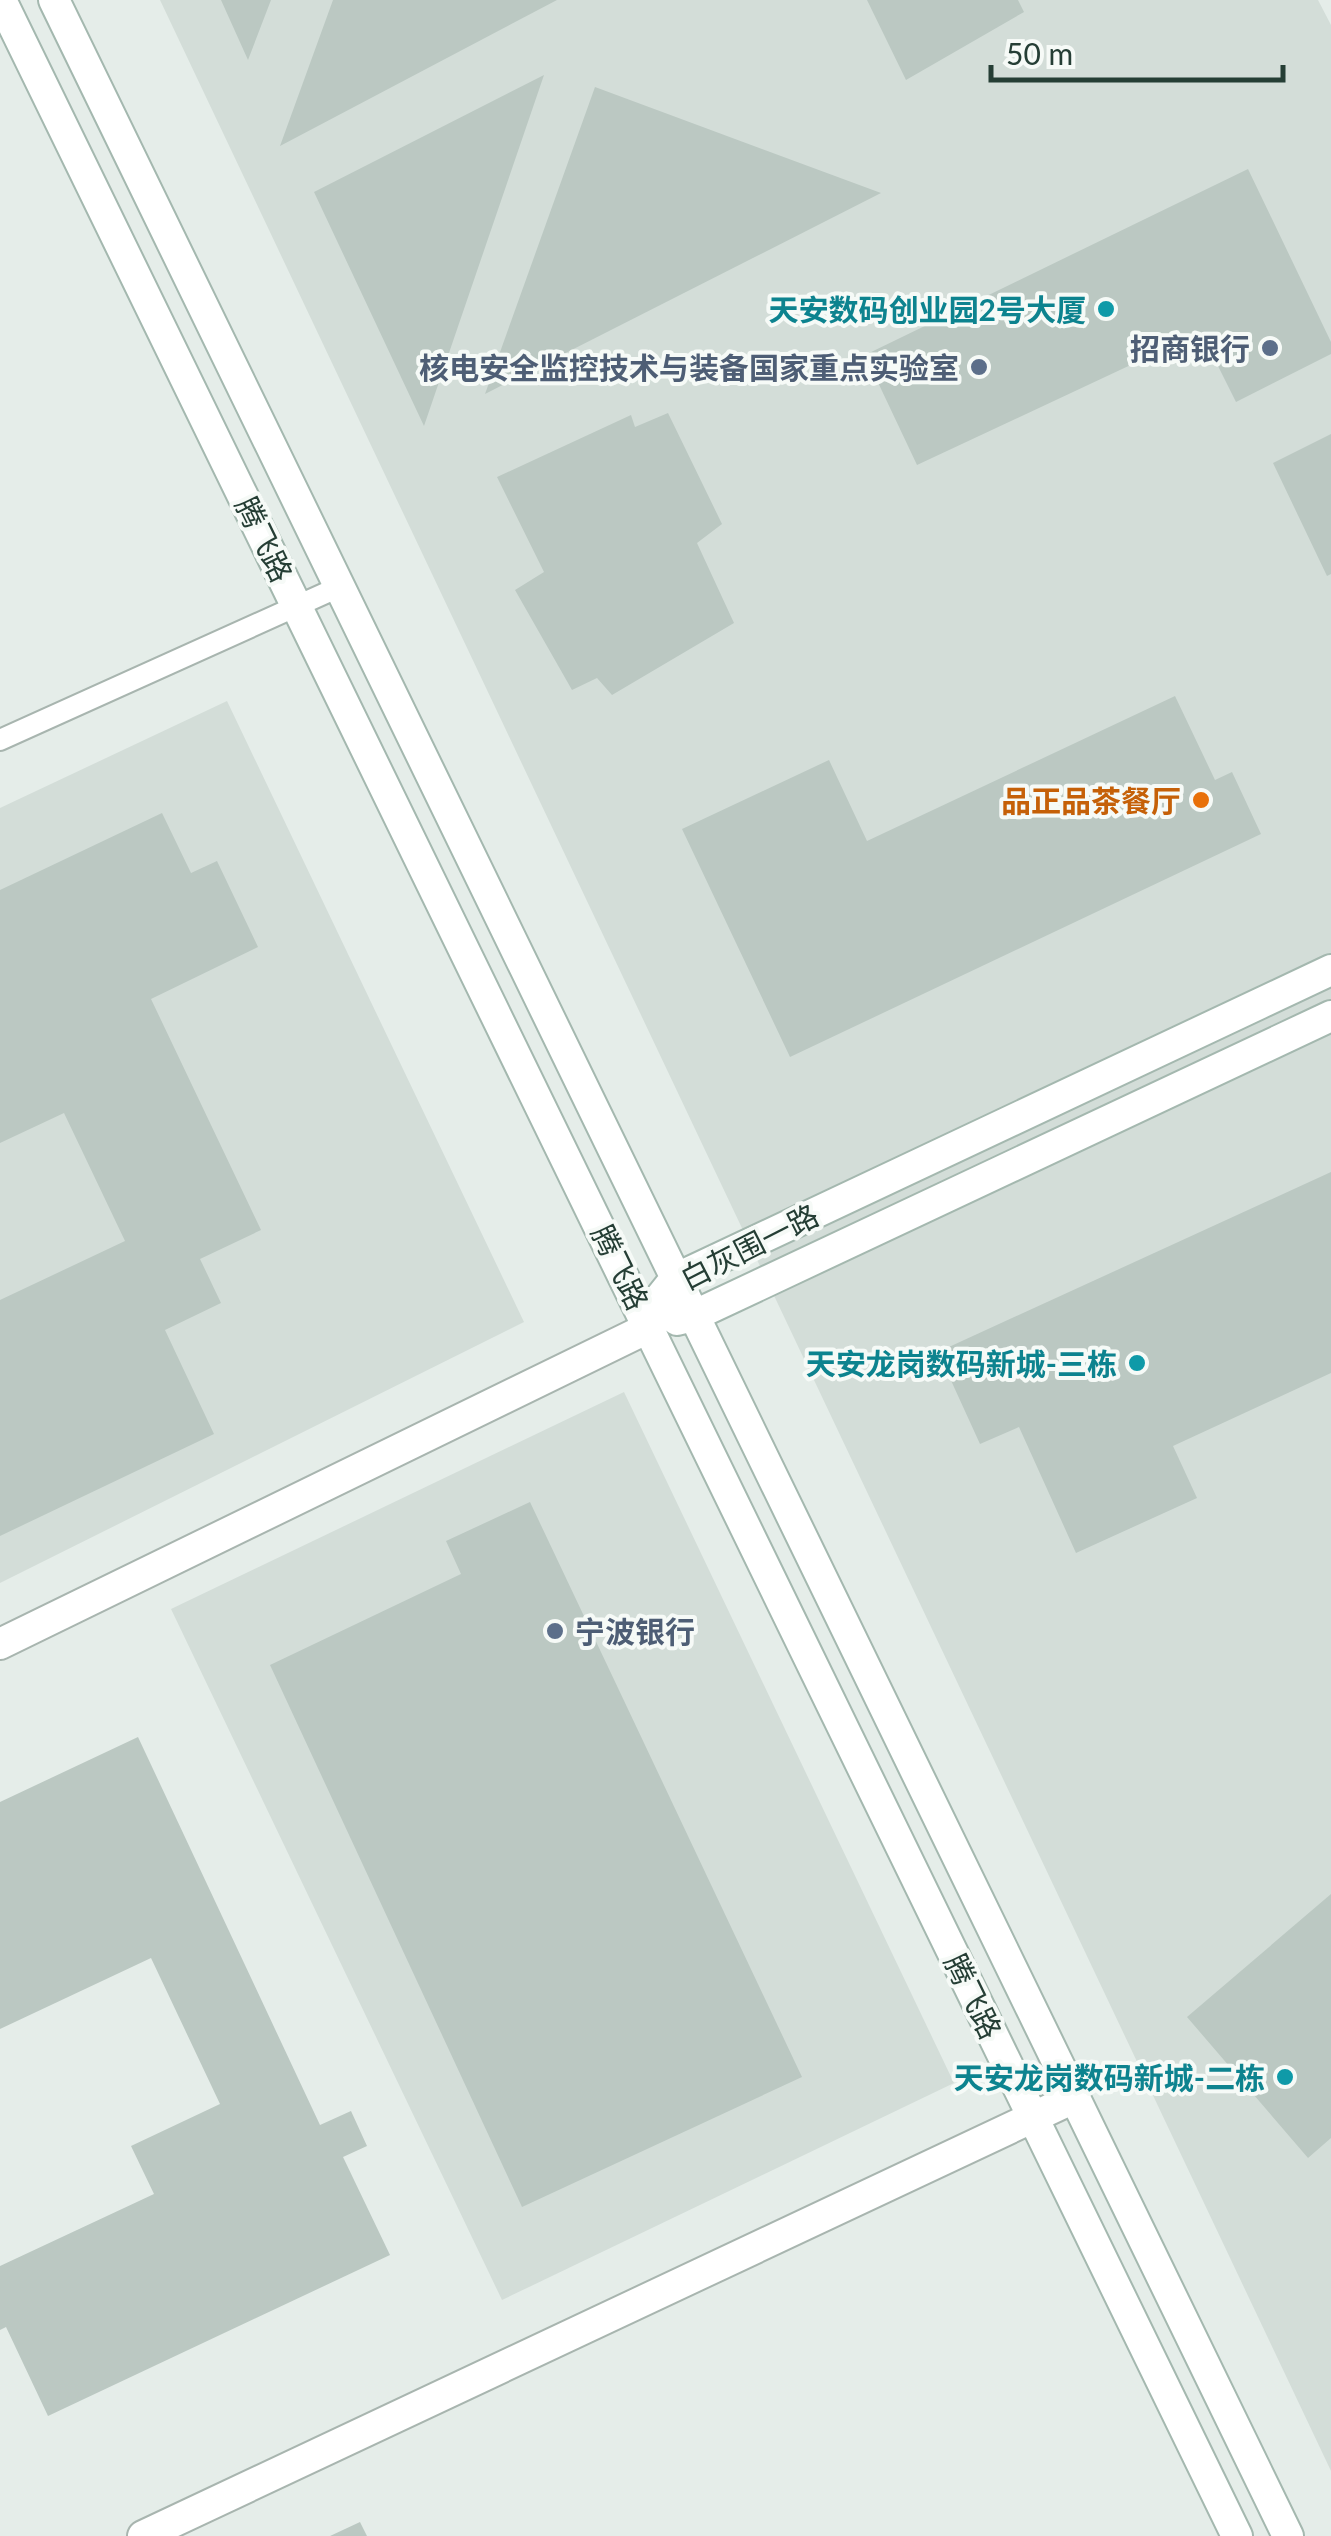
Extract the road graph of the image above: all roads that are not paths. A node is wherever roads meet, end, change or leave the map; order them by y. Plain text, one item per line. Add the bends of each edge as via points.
1 (1, 0) edge
2 (54, 0) edge
3 (339, 587) junction
4 (297, 606) junction
5 (0, 740) edge
6 (1331, 970) edge
7 (1331, 1016) edge
8 (675, 1279) junction
9 (693, 1316) junction
10 (650, 1327) junction
11 (0, 1644) edge
12 (1074, 2098) junction
13 (1033, 2117) junction
14 (142, 2536) edge
15 (1237, 2536) edge
16 (1288, 2536) edge

1 - 4 street, 腾飞路
2 - 3 street, 腾飞路
3 - 4 lane
3 - 8 street, 腾飞路
4 - 5 lane
4 - 10 street, 腾飞路
6 - 8 street, 白灰围一路
7 - 9 street, 白灰围一路
8 - 9 street, 腾飞路
8 - 10 street, 白灰围一路
9 - 10 street, 白灰围一路
9 - 12 street, 腾飞路
10 - 11 street
10 - 13 street, 腾飞路
12 - 13 street
12 - 16 street, 腾飞路
13 - 14 street
13 - 15 street, 腾飞路

